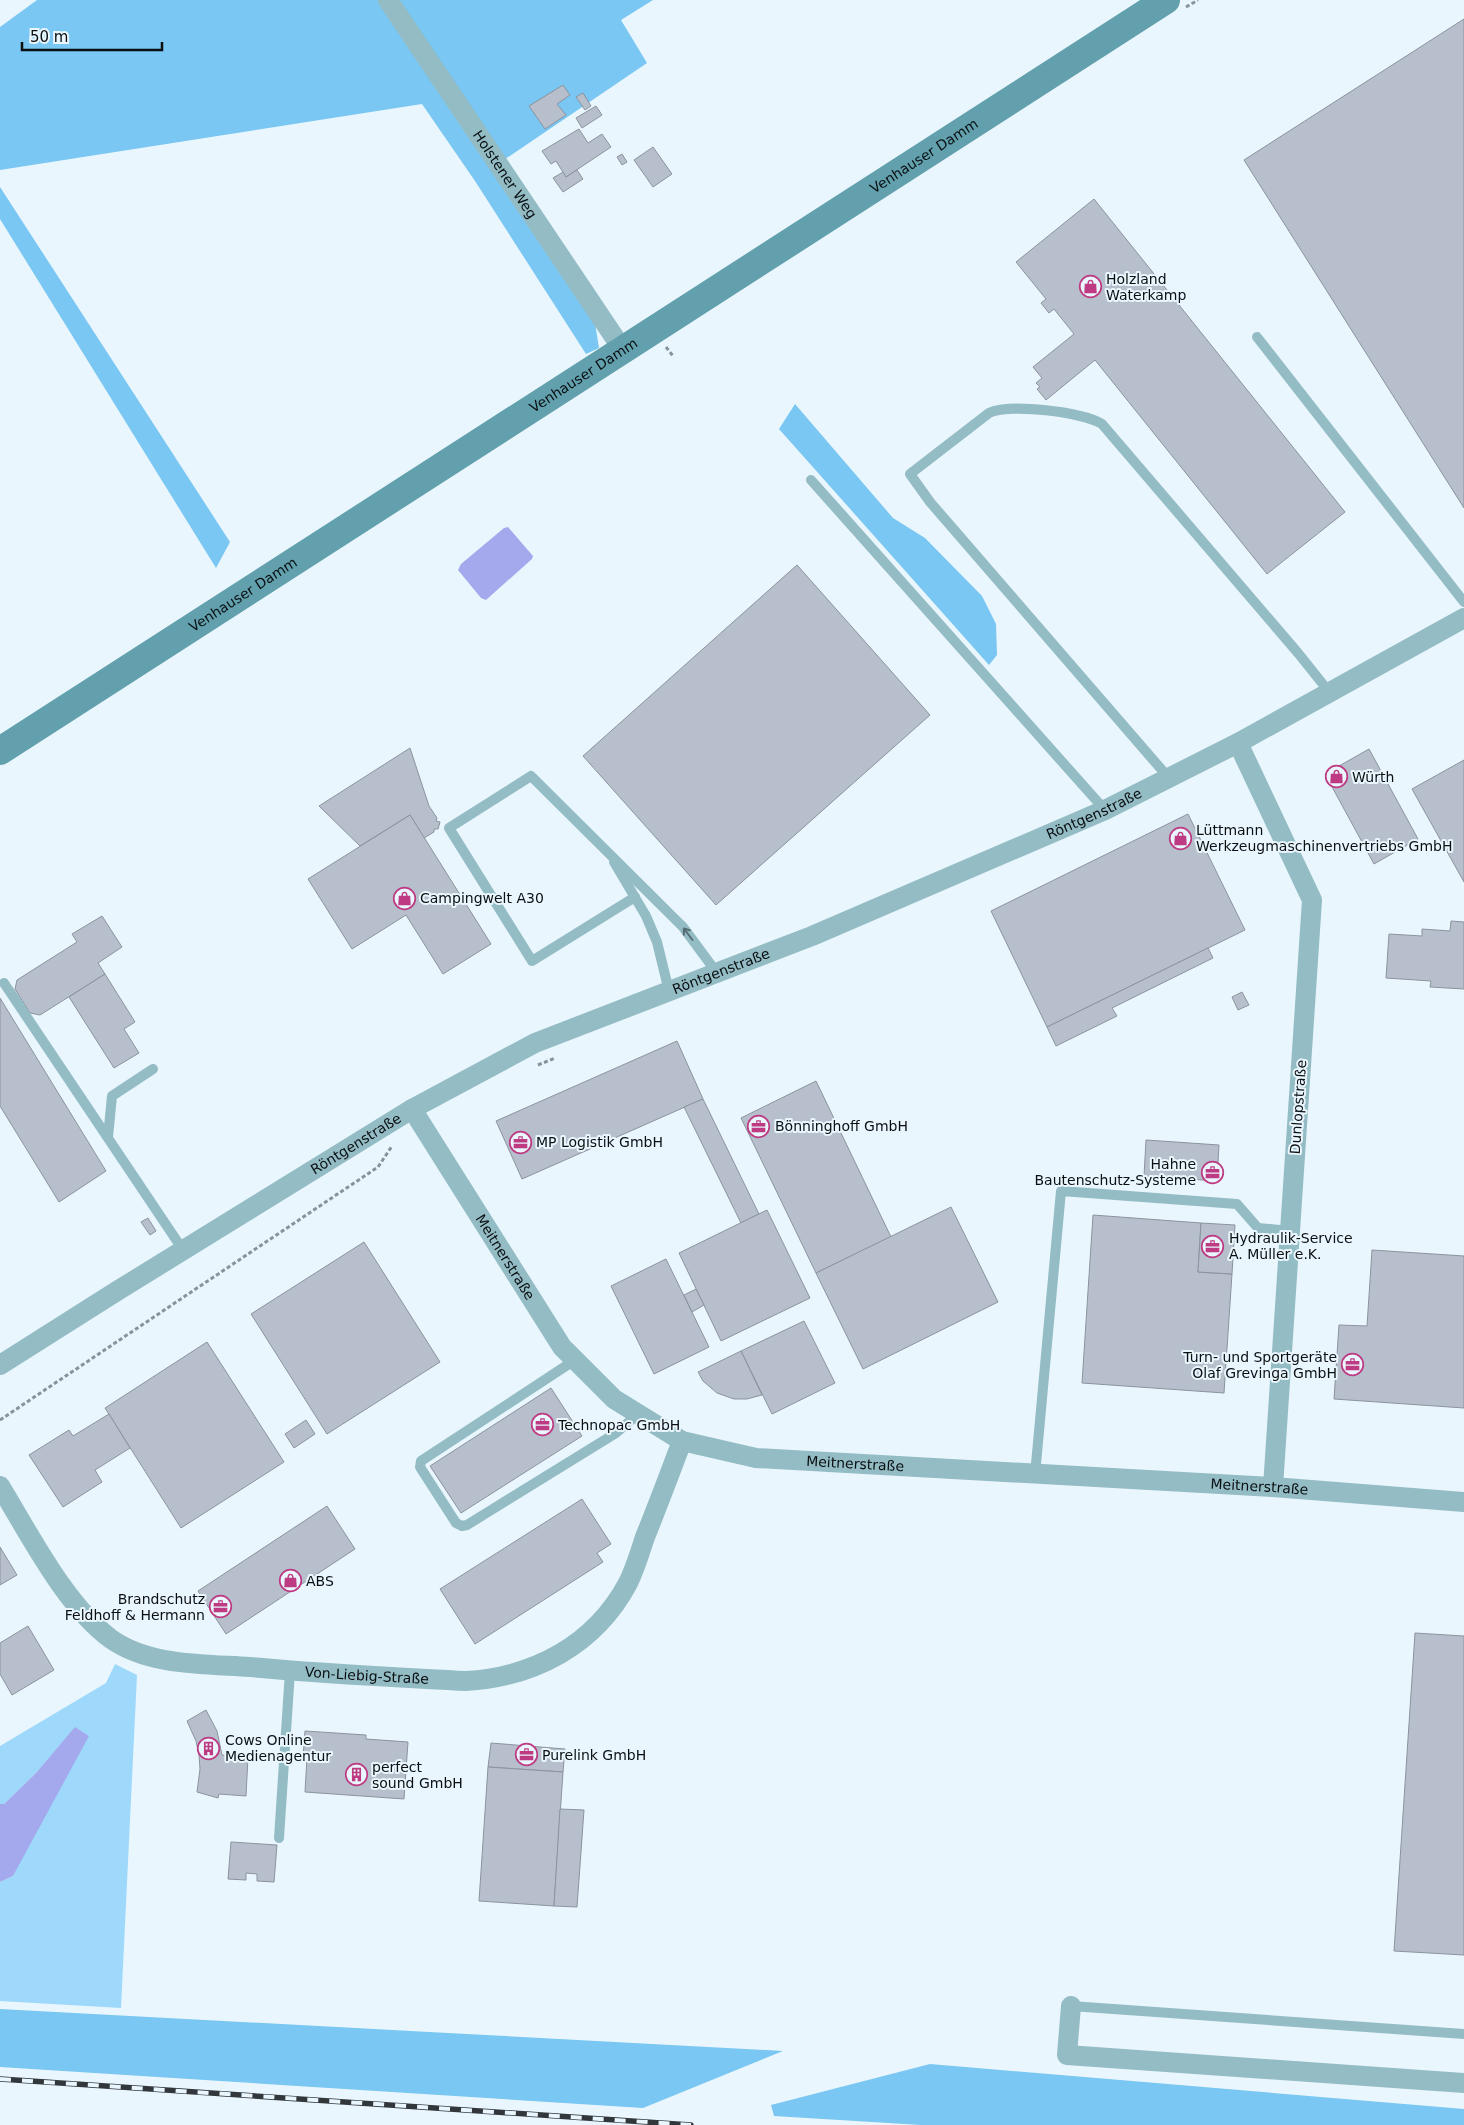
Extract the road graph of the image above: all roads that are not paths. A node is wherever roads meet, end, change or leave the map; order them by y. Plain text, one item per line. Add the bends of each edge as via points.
1 (388, 0) edge
2 (1166, 0) edge
3 (1257, 337) dead end
4 (622, 350) junction
5 (811, 480) dead end
6 (1464, 602) edge
7 (1464, 618) edge
8 (1330, 693) junction
9 (1238, 743) junction
10 (0, 752) edge
11 (1168, 777) junction
12 (1105, 810) junction
13 (604, 846) junction
14 (635, 896) junction
15 (717, 973) junction
16 (4, 983) dead end
17 (669, 991) junction
18 (153, 1069) dead end
19 (412, 1109) junction
20 (108, 1137) junction
21 (1290, 1231) junction
22 (183, 1250) junction
23 (575, 1360) junction
24 (1, 1362) edge
25 (638, 1414) junction
26 (682, 1441) junction
27 (1035, 1475) junction
28 (0, 1486) edge
29 (1273, 1487) junction
30 (1464, 1502) edge
31 (290, 1671) junction
32 (279, 1838) dead end
33 (1071, 2006) joint
34 (1464, 2034) edge
35 (1464, 2084) edge

1 - 4 street, Holstener Weg
2 - 4 main road, Venhauser Damm
3 - 6 lane
4 - 10 main road, Venhauser Damm
5 - 12 lane
7 - 8 street, Röntgenstraße
8 - 9 street, Röntgenstraße
8 - 11 lane via 1102,424 1079,414 1003,408 990,413 910,474
9 - 11 street, Röntgenstraße
9 - 21 street, Dunlopstraße via 1312,900
11 - 12 street, Röntgenstraße
12 - 15 street, Röntgenstraße via 812,936
13 - 14 lane
13 - 14 lane via 531,776 449,828 532,961
15 -> 13 lane via 683,927
14 - 17 lane via 657,942
15 - 17 street, Röntgenstraße
16 - 20 lane
17 - 19 street, Röntgenstraße via 535,1043
18 - 20 lane via 112,1096
19 - 22 street, Röntgenstraße
19 - 23 street, Meitnerstraße via 562,1347
20 - 22 lane
21 - 27 lane via 1258,1228 1237,1204 1061,1191
21 - 29 street, Dunlopstraße
22 - 24 street, Röntgenstraße
23 - 25 street, Meitnerstraße via 614,1399
23 - 25 lane via 421,1460 420,1467 456,1523 467,1525 526,1491 616,1434
25 - 26 street, Meitnerstraße
26 - 27 street, Meitnerstraße via 756,1458
26 - 31 street, Von-Liebig-Straße via 628,1583 610,1610 581,1641 547,1662 489,1680 466,1681
27 - 29 street, Meitnerstraße
28 - 31 street, Von-Liebig-Straße via 61,1585 88,1618 112,1639 151,1657
29 - 30 street, Meitnerstraße
31 - 32 lane
33 - 34 lane
33 - 35 street via 1067,2055

